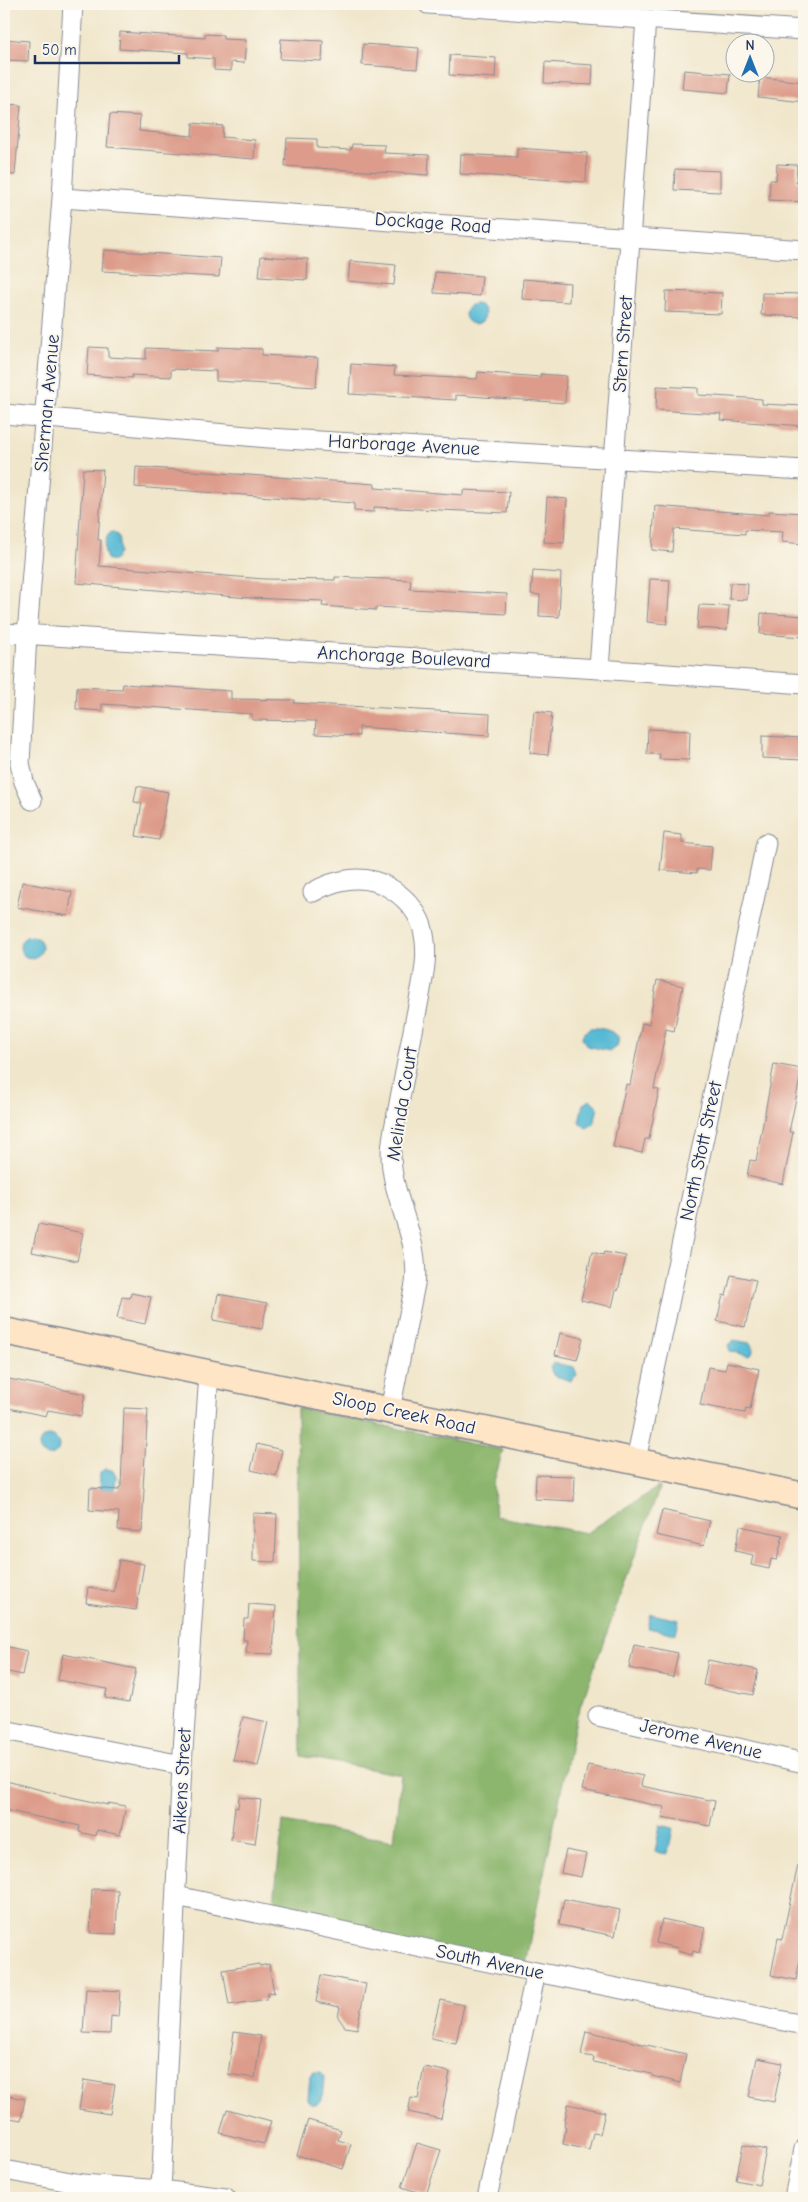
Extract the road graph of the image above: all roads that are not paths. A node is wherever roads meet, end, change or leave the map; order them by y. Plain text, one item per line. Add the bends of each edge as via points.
1 (73, 4) edge
2 (428, 4) edge
3 (646, 19) junction
4 (804, 30) edge
5 (62, 198) junction
6 (630, 237) junction
7 (804, 250) edge
8 (4, 414) edge
9 (46, 417) junction
10 (616, 458) junction
11 (804, 470) edge
12 (4, 633) edge
13 (27, 635) junction
14 (599, 669) junction
15 (804, 684) edge
16 (32, 800) dead end
17 (766, 842) dead end
18 (313, 892) dead end
19 (4, 1330) edge
20 (209, 1373) junction
21 (390, 1410) junction
22 (636, 1460) junction
23 (804, 1496) edge
24 (598, 1716) dead end
25 (4, 1730) edge
26 (804, 1762) edge
27 (182, 1765) junction
28 (176, 1896) junction
29 (536, 1972) junction
30 (804, 2025) edge
31 (804, 2149) edge
32 (4, 2170) edge
33 (161, 2190) junction
34 (226, 2198) edge
35 (487, 2198) edge
36 (794, 2198) edge

1 - 5 street, Sherman Avenue
2 - 3 street
3 - 4 street
3 - 6 street, Stern Street
5 - 6 street, Dockage Road
5 - 9 street, Sherman Avenue
6 - 7 street, Dockage Road
6 - 10 street, Stern Street
8 - 9 street, Harborage Avenue
9 - 10 street, Harborage Avenue via 269,438
9 - 13 street, Sherman Avenue
10 - 11 street, Harborage Avenue
10 - 14 street, Stern Street
12 - 13 street, Anchorage Boulevard
13 - 14 street, Anchorage Boulevard
13 - 16 street, Sherman Avenue via 20,764
14 - 15 street, Anchorage Boulevard
17 - 22 street, North Stott Street
18 - 21 street, Melinda Court via 340,880 369,880 384,884 411,906 422,926 425,940 425,973 391,1152 394,1184 416,1264 415,1284
19 - 20 street, Sloop Creek Road
20 - 21 street, Sloop Creek Road
20 - 27 street, Aikens Street
21 - 22 street, Sloop Creek Road
22 - 23 street, Sloop Creek Road
24 - 26 street, Jerome Avenue
25 - 27 street
27 - 28 street, Aikens Street
28 - 29 street, South Avenue
28 - 33 street, Aikens Street
29 - 30 street, South Avenue
29 - 35 street
31 - 36 street
32 - 33 street via 82,2184
33 - 34 street

